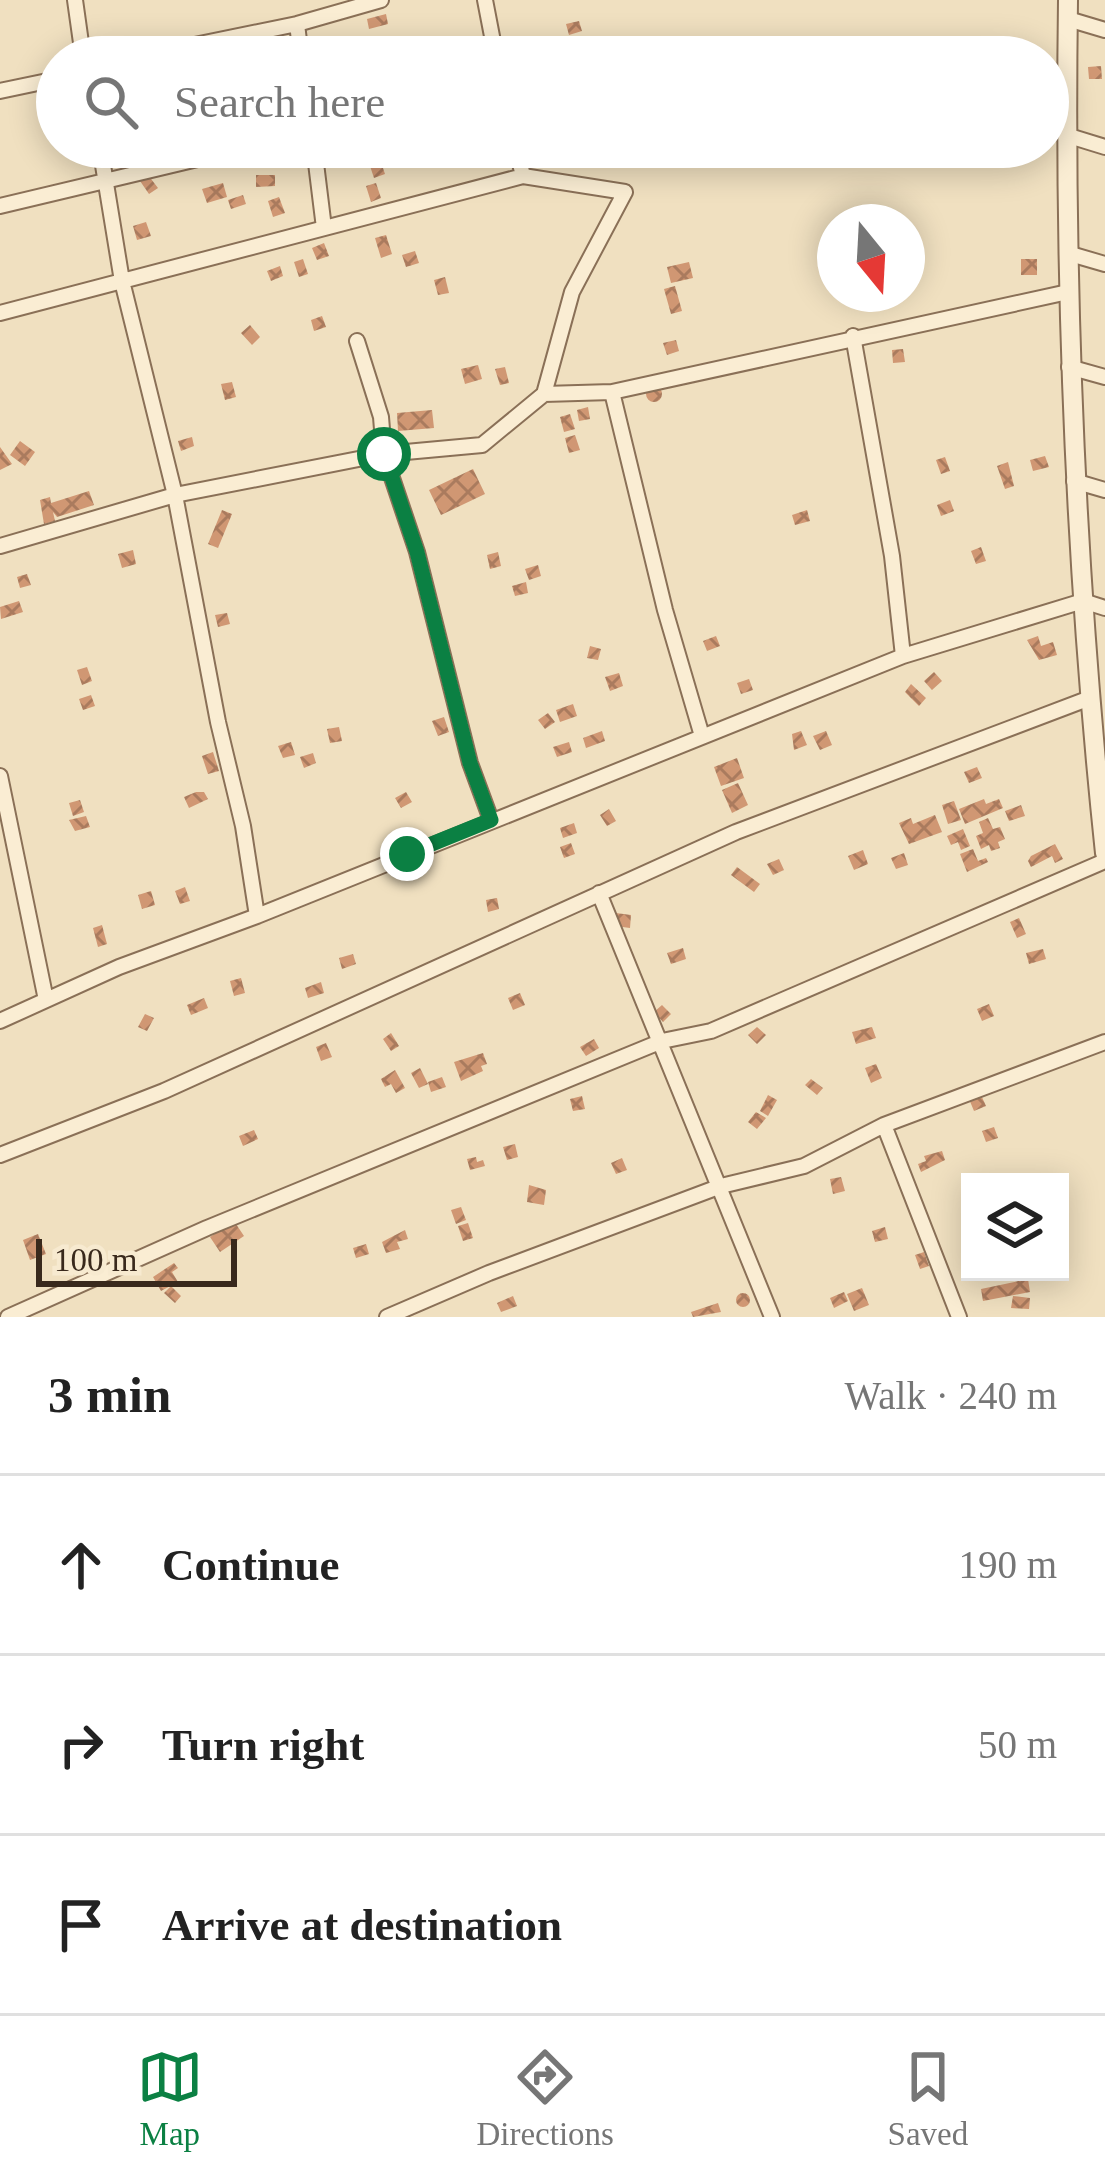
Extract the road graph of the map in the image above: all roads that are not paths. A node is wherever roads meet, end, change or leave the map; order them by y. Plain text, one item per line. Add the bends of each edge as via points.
1 (75, 0) edge
2 (381, 0) edge
3 (485, 0) edge
4 (1068, 9) edge
5 (296, 24) junction
6 (1105, 30) edge
7 (80, 36) edge
8 (238, 36) edge
9 (298, 36) edge
10 (492, 36) edge
11 (36, 83) edge
12 (0, 91) edge
13 (1069, 136) edge
14 (1105, 147) edge
15 (104, 168) edge
16 (163, 168) edge
17 (317, 168) edge
18 (521, 168) edge
19 (1066, 168) edge
20 (523, 176) junction
21 (107, 182) junction
22 (0, 206) edge
23 (324, 228) junction
24 (1067, 253) junction
25 (1105, 264) edge
26 (122, 281) junction
27 (1068, 292) junction
28 (0, 313) edge
29 (853, 336) junction
30 (357, 341) dead end
31 (1069, 367) junction
32 (1105, 377) edge
33 (612, 392) junction
34 (544, 394) junction
35 (384, 454) junction
36 (1074, 481) junction
37 (1105, 490) edge
38 (175, 495) junction
39 (0, 546) edge
40 (1083, 602) junction
41 (1105, 608) edge
42 (903, 656) junction
43 (1095, 708) edge
44 (702, 736) junction
45 (0, 776) edge
46 (491, 820) junction
47 (1105, 857) edge
48 (598, 893) junction
49 (257, 916) junction
50 (46, 1000) junction
51 (0, 1021) edge
52 (662, 1041) junction
53 (1105, 1042) edge
54 (884, 1125) junction
55 (0, 1155) edge
56 (721, 1186) junction
57 (8, 1317) edge
58 (387, 1317) edge
59 (772, 1317) edge
60 (959, 1317) edge

1 - 7 street
2 - 5 street
3 - 10 street
4 - 6 street
5 - 8 street
5 - 9 street
11 - 12 street
13 - 14 street
15 - 21 street
16 - 21 street
17 - 23 street
18 - 20 street
19 - 24 street
20 - 23 street
20 - 34 street via 625,192 572,292
21 - 22 street
21 - 26 street
23 - 26 street
24 - 25 street
24 - 27 street
26 - 28 street
26 - 38 street
27 - 29 street
27 - 31 street
29 - 33 street
29 - 42 street
30 - 35 street
31 - 32 street
31 - 36 street
33 - 34 street
33 - 44 street
34 - 35 street via 482,445
35 - 38 street
35 - 46 street
36 - 37 street
36 - 40 street
38 - 39 street
38 - 49 street
40 - 41 street
40 - 42 street
40 - 43 street
42 - 44 street
43 - 47 street
43 - 48 street via 736,832
44 - 46 street
45 - 50 street
46 - 49 street
47 - 52 street via 711,1031
48 - 52 street
48 - 55 street via 164,1091
49 - 50 street
50 - 51 street
52 - 56 street
52 - 57 street
53 - 54 street
54 - 56 street via 804,1166
54 - 60 street
56 - 58 street
56 - 59 street

